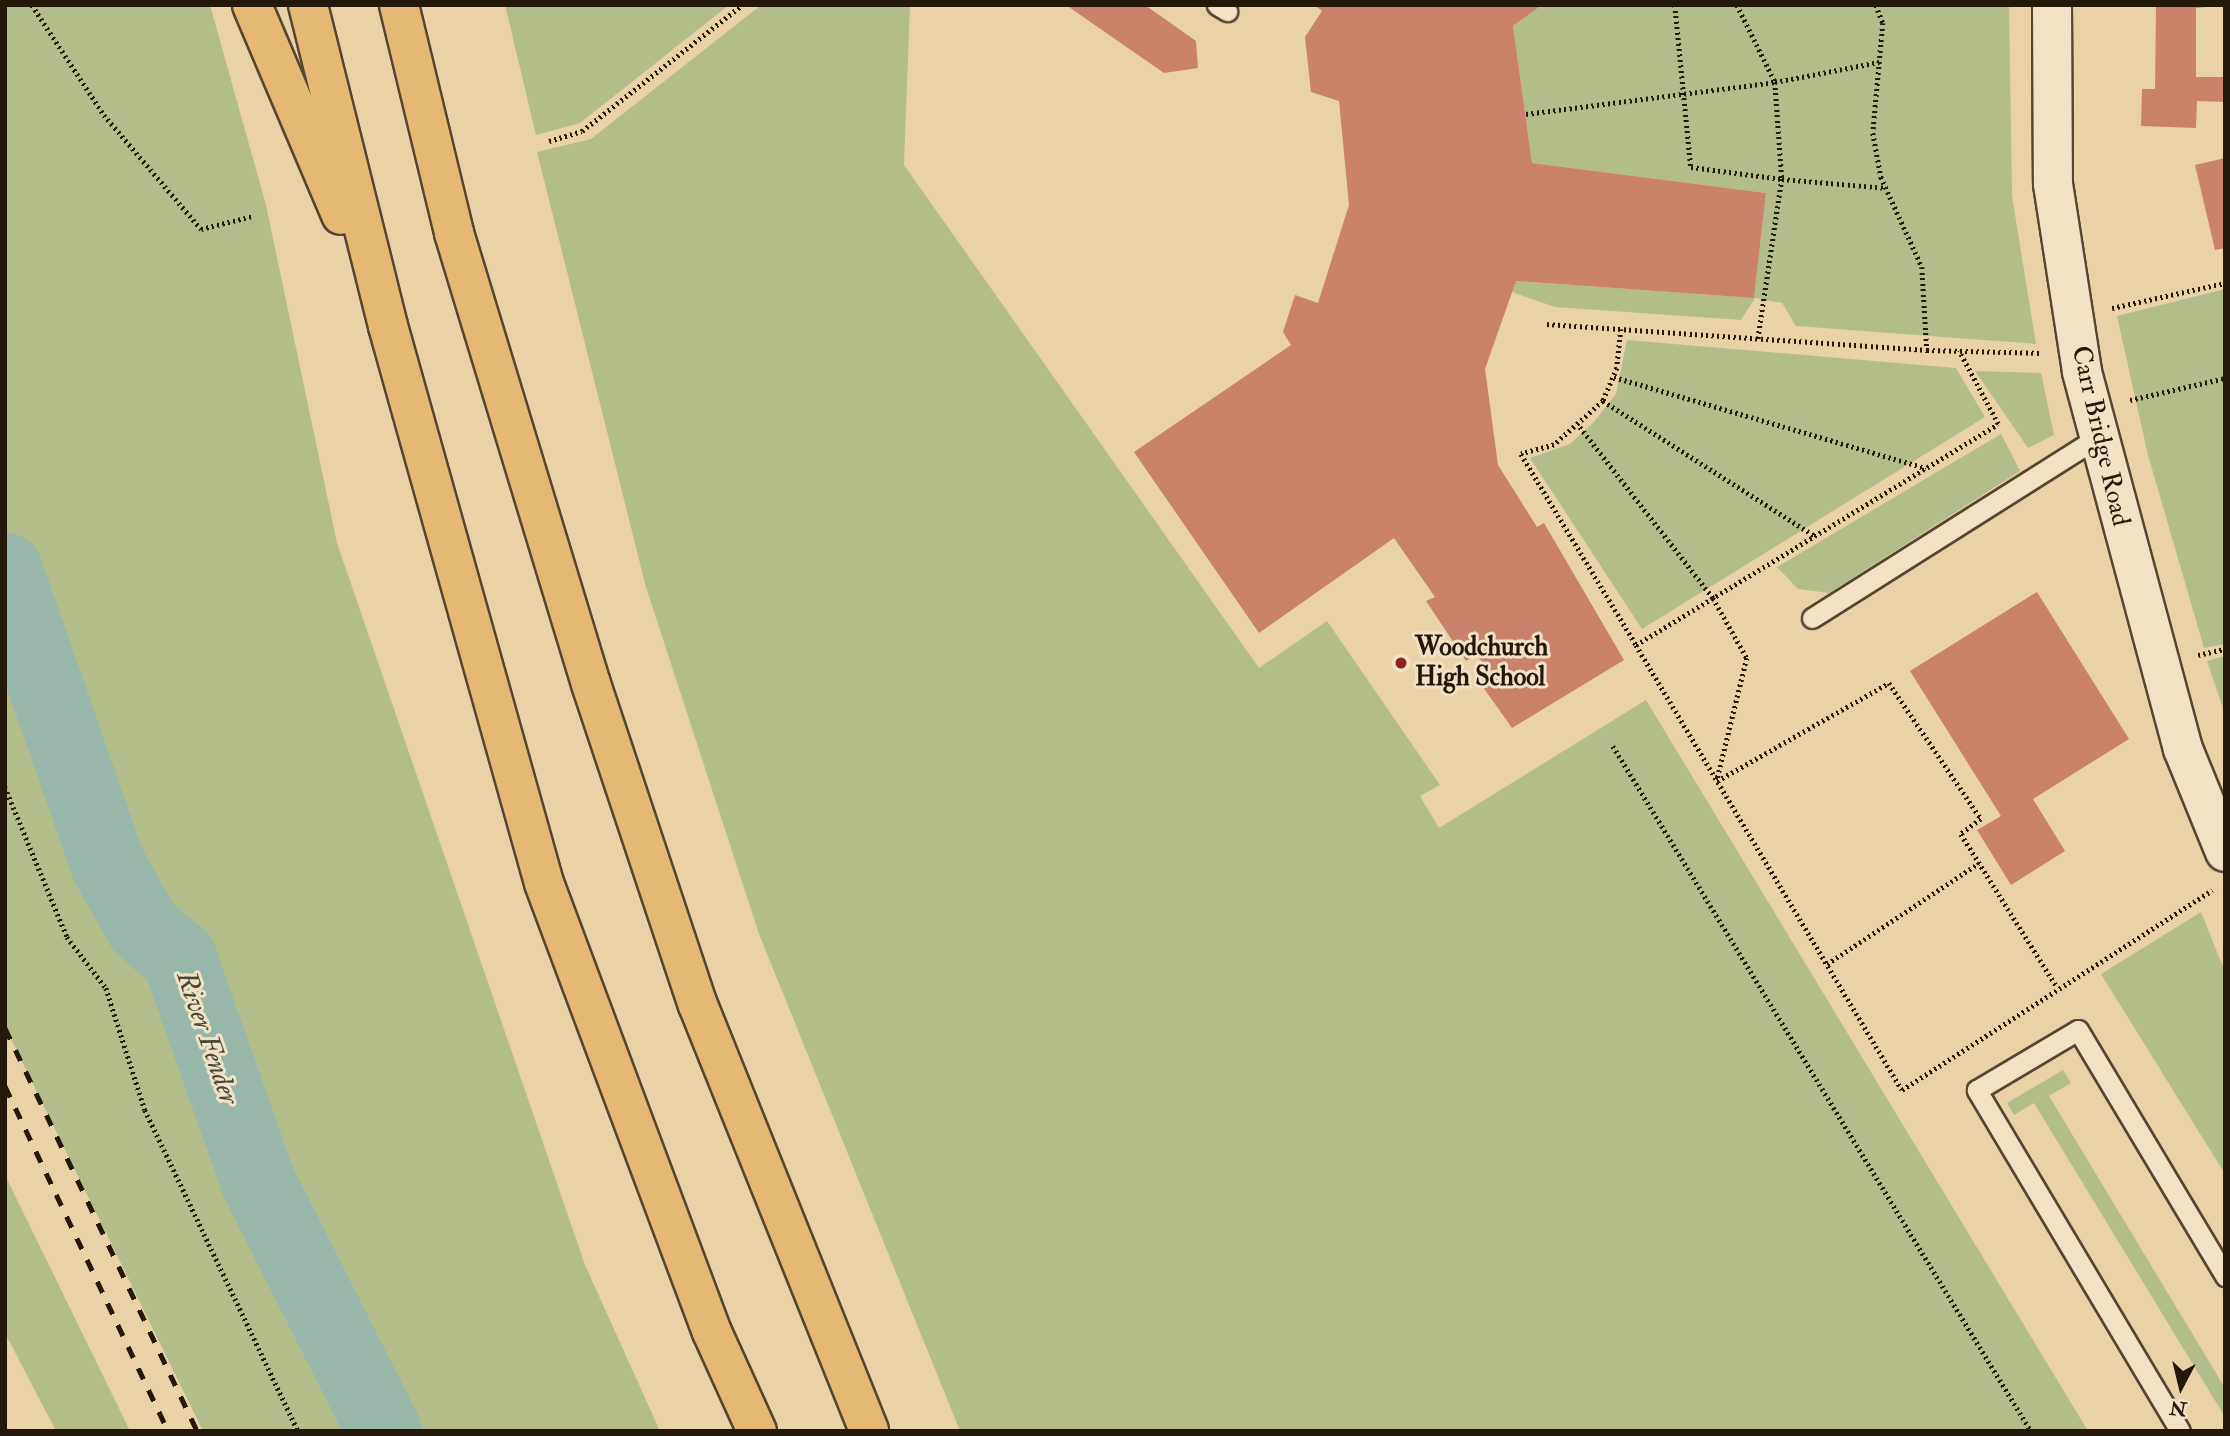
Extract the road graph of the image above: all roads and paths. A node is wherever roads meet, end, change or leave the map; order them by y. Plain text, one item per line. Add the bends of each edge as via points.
1 (32, 5) edge
2 (252, 5) edge
3 (308, 5) edge
4 (399, 5) edge
5 (425, 5) edge
6 (742, 5) edge
7 (1675, 5) edge
8 (1737, 5) edge
9 (1876, 5) edge
10 (2052, 5) edge
11 (1879, 62) junction
12 (1775, 82) junction
13 (1684, 93) junction
14 (1525, 114) dead end
15 (549, 141) dead end
16 (1782, 179) junction
17 (1887, 188) junction
18 (253, 216) dead end
19 (454, 233) junction
20 (2225, 283) edge
21 (2073, 311) junction
22 (1547, 324) dead end
23 (388, 326) junction
24 (1621, 329) junction
25 (1758, 339) junction
26 (1927, 350) junction
27 (1959, 351) junction
28 (2082, 372) junction
29 (1614, 377) junction
30 (2225, 378) edge
31 (1603, 401) junction
32 (2094, 423) junction
33 (1580, 427) junction
34 (1927, 468) junction
35 (1815, 536) junction
36 (1713, 598) junction
37 (1812, 618) dead end
38 (1636, 645) junction
39 (1613, 746) dead end
40 (1717, 781) junction
41 (5, 787) edge
42 (2225, 852) edge
43 (1979, 863) junction
44 (2225, 882) edge
45 (1827, 964) junction
46 (2057, 987) junction
47 (2225, 1276) edge
48 (298, 1431) edge
49 (757, 1431) edge
50 (869, 1431) edge
51 (2031, 1431) edge
52 (2180, 1431) edge

1 - 18 path via 104,115 201,229
2 - 23 highway
3 - 23 highway
4 - 19 highway
5 - 19 highway
6 - 15 path via 582,131
7 - 13 path
8 - 12 path
9 - 11 path via 1882,23
10 - 21 street, Carr Bridge Road via 2053,184
11 - 12 path
11 - 17 path via 1873,133
12 - 13 path
12 - 16 path
13 - 14 path
13 - 16 path via 1691,167
16 - 17 path
16 - 25 path
17 - 26 path via 1922,267
19 - 50 highway via 591,684 698,1005
20 - 21 path via 2121,307
21 - 28 street, Carr Bridge Road
22 - 24 path
23 - 49 highway via 544,883 712,1332
24 - 25 path
24 - 29 path
25 - 26 path
26 - 27 path
27 - 28 path via 2049,353 2056,377
27 - 34 path via 1998,425
28 - 32 street, Carr Bridge Road
29 - 31 path
29 - 34 path
30 - 32 path
31 - 33 path
31 - 35 path
32 - 37 lane
32 - 42 street, Carr Bridge Road via 2183,749
33 - 36 path
33 - 38 path via 1555,445 1521,454
34 - 35 path
35 - 36 path
36 - 38 path
36 - 40 path via 1747,658
38 - 40 path
39 - 51 path
40 - 43 path via 1889,683 1981,819 1961,834
40 - 45 path
41 - 48 path via 67,937 106,988 145,1110
43 - 45 path
43 - 46 path
44 - 46 path
45 - 46 path via 1902,1090
47 - 52 lane via 2078,1030 1977,1090

